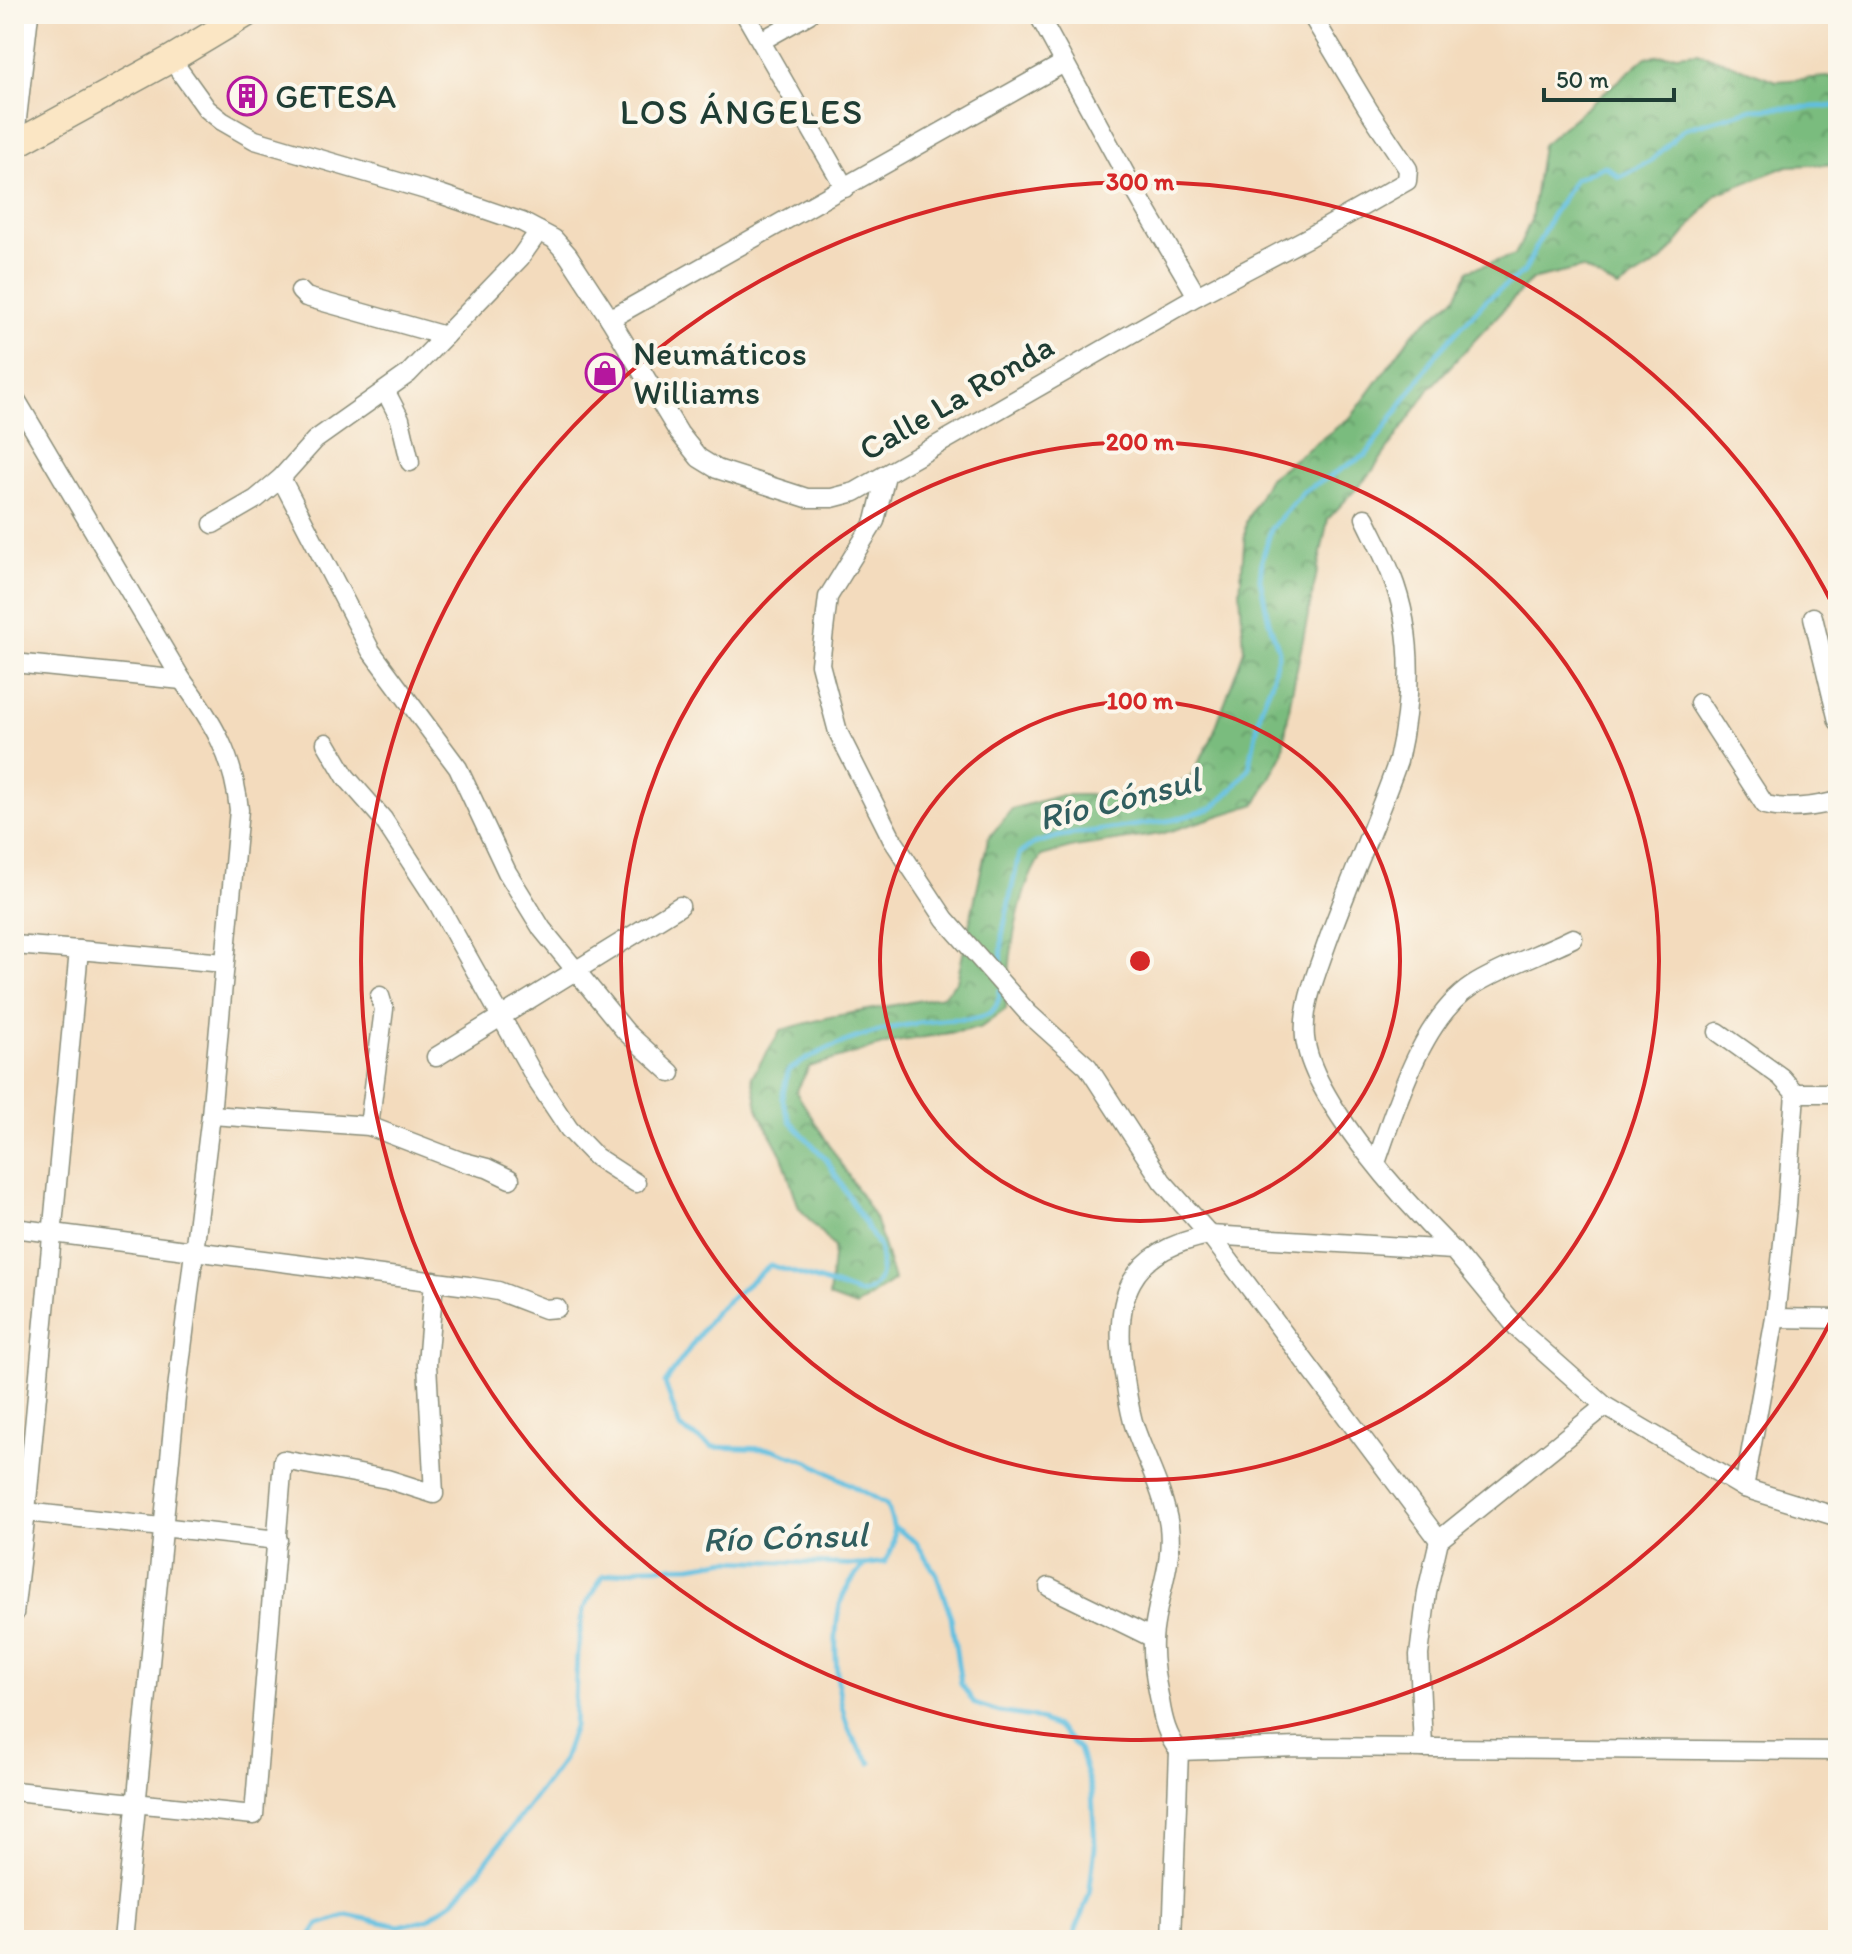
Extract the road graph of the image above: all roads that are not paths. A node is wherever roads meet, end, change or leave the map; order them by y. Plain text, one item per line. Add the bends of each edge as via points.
1 (29, 14) edge
2 (246, 14) edge
3 (745, 14) edge
4 (809, 14) edge
5 (1038, 14) edge
6 (1311, 14) edge
7 (761, 41) junction
8 (171, 59) junction
9 (1064, 63) junction
10 (14, 145) edge
11 (845, 188) junction
12 (539, 231) junction
13 (300, 291) dead end
14 (1197, 296) junction
15 (610, 319) junction
16 (445, 336) junction
17 (386, 392) junction
18 (14, 396) edge
19 (410, 462) dead end
20 (886, 475) junction
21 (281, 478) junction
22 (855, 492) junction
23 (1365, 518) dead end
24 (875, 521) junction
25 (213, 524) dead end
26 (1813, 617) dead end
27 (14, 663) edge
28 (182, 680) junction
29 (1699, 703) dead end
30 (1838, 721) edge
31 (326, 743) dead end
32 (1838, 801) edge
33 (680, 906) dead end
34 (1573, 938) dead end
35 (14, 945) edge
36 (79, 950) junction
37 (224, 963) junction
38 (575, 971) junction
39 (380, 996) dead end
40 (502, 1016) junction
41 (1718, 1032) dead end
42 (436, 1057) dead end
43 (671, 1073) dead end
44 (1795, 1093) junction
45 (1838, 1093) edge
46 (211, 1115) junction
47 (369, 1126) junction
48 (1376, 1163) junction
49 (510, 1179) dead end
50 (636, 1183) dead end
51 (14, 1228) edge
52 (53, 1231) junction
53 (1210, 1235) junction
54 (194, 1249) junction
55 (1453, 1250) junction
56 (434, 1281) junction
57 (557, 1308) dead end
58 (1775, 1318) junction
59 (1838, 1319) edge
60 (1605, 1406) junction
61 (1744, 1488) junction
62 (20, 1512) edge
63 (1838, 1517) edge
64 (165, 1529) junction
65 (278, 1540) junction
66 (1439, 1540) junction
67 (1049, 1587) dead end
68 (14, 1614) edge
69 (1153, 1638) junction
70 (1423, 1748) junction
71 (1179, 1751) junction
72 (1838, 1751) edge
73 (14, 1791) edge
74 (135, 1803) junction
75 (123, 1940) edge
76 (1172, 1940) edge

1 - 10 street
2 - 8 main road
3 - 7 street
4 - 7 street
5 - 9 street
6 - 14 street, Calle La Ronda via 1408,169 1407,181
7 - 11 street
8 - 10 main road
8 - 12 street, Calle La Ronda via 207,109 255,140 443,195
9 - 11 street
9 - 14 street
11 - 15 street
12 - 15 street, Calle La Ronda via 563,248
12 - 16 street
13 - 16 street
14 - 20 street, Calle La Ronda
15 - 22 street, Calle La Ronda via 679,433 707,464 807,498
16 - 17 street
17 - 19 street via 400,419
17 - 21 street via 315,440
18 - 28 street
20 - 22 street, Calle La Ronda
20 - 24 street
21 - 25 street
21 - 38 street via 371,651 458,768 507,872
22 - 24 street
23 - 48 street via 1391,572 1406,626 1410,665 1404,735 1322,958 1305,1016 1305,1036 1322,1086
24 - 53 street via 828,597 820,664 838,732 892,839 945,919 1028,1013 1088,1067 1162,1181
26 - 30 street
27 - 28 street
28 - 37 street via 206,713 236,783 239,829
29 - 32 street via 1765,805 1810,807
31 - 40 street via 437,902
33 - 38 street
34 - 48 street via 1472,987 1447,1009 1414,1066
35 - 36 street
36 - 37 street
36 - 52 street
37 - 46 street
38 - 40 street
38 - 43 street via 626,1032
39 - 47 street via 384,1009
40 - 42 street
40 - 50 street via 569,1129 596,1157
41 - 44 street
44 - 45 street
44 - 58 street
46 - 47 street
46 - 54 street
47 - 49 street
48 - 55 street
51 - 52 street
52 - 54 street
52 - 62 street
53 - 55 street
53 - 66 street
53 - 69 street via 1186,1240 1144,1264 1121,1303 1121,1354 1133,1424 1168,1525 1170,1549
54 - 56 street
54 - 64 street
55 - 60 street via 1519,1330
56 - 57 street
56 - 65 street via 427,1364 434,1494 387,1479 283,1460
58 - 59 street
58 - 61 street
60 - 61 street
60 - 66 street
61 - 63 street
62 - 64 street
62 - 68 street
64 - 65 street
64 - 74 street
65 - 74 street via 254,1815
66 - 70 street via 1419,1655
67 - 69 street
69 - 71 street via 1164,1724
70 - 71 street
70 - 72 street
71 - 76 street
73 - 74 street
74 - 75 street

